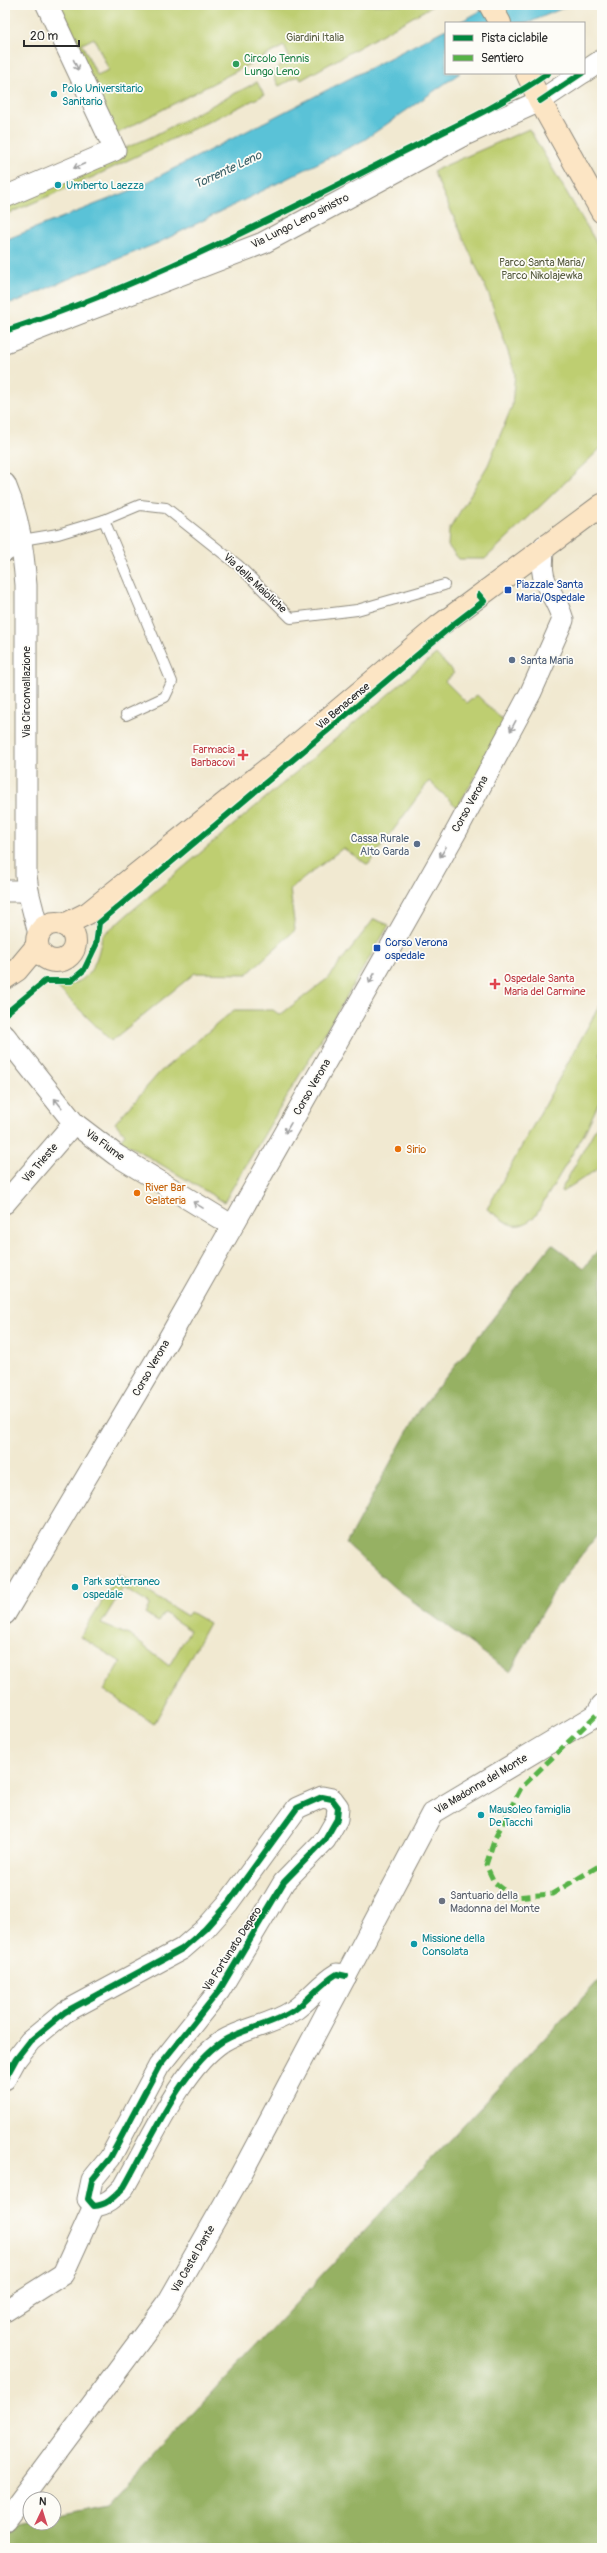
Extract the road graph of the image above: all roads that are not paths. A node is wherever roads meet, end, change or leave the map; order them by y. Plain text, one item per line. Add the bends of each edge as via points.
1 (47, 5) edge
2 (490, 5) edge
3 (499, 22) edge
4 (602, 60) edge
5 (585, 71) edge
6 (527, 74) edge
7 (580, 74) edge
8 (540, 101) junction
9 (5, 197) edge
10 (602, 212) edge
11 (5, 342) edge
12 (5, 484) edge
13 (602, 505) edge
14 (104, 520) junction
15 (22, 540) junction
16 (544, 546) junction
17 (5, 551) edge
18 (444, 586) dead end
19 (126, 715) dead end
20 (5, 891) edge
21 (30, 896) junction
22 (54, 939) junction
23 (11, 974) edge
24 (5, 1036) edge
25 (74, 1122) junction
26 (5, 1203) edge
27 (231, 1225) junction
28 (8, 1605) edge
29 (602, 1705) edge
30 (346, 1976) junction
31 (5, 2079) edge
32 (94, 2206) junction
33 (5, 2311) edge
34 (5, 2522) edge

1 -> 9 street via 115,150
2 - 3 main road
4 - 5 street, Via Lungo Leno sinistro
6 - 8 main road
7 - 8 street, Via Lungo Leno sinistro
8 - 10 main road
8 - 11 street, Via Lungo Leno sinistro via 460,137 263,242
12 - 15 street, Via Circonvallazione
13 - 16 main road, Via Benacense
14 - 15 lane, Via delle Maioliche via 58,534
14 - 18 lane, Via delle Maioliche via 140,505 166,508 239,566 292,618 357,610
14 - 19 lane via 172,682 165,697
15 - 17 street, Via delle Maioliche
15 - 21 street, Via Circonvallazione via 26,585
16 - 22 main road, Via Benacense via 438,626 280,759
16 -> 27 street, Corso Verona via 541,564 543,577 563,620 559,632 531,692 456,830
20 - 21 street
21 - 22 street
22 - 23 main road, Via Benacense
25 -> 24 street, Via Fiume
25 - 26 street, Via Trieste
27 -> 25 street, Via Fiume via 116,1155
27 - 28 street, Corso Verona via 168,1340
29 - 30 street, Via Madonna del Monte via 596,1715 432,1813
30 - 32 street via 337,1974 291,2012 223,2041 207,2055 190,2074 173,2100 124,2187 112,2200
30 - 34 street, Via Castel Dante via 240,2178 167,2304
31 - 32 street, Via Fortunato Depero via 30,2041 65,2012 182,1949 205,1929 228,1903 297,1808 322,1797 332,1799 338,1807 337,1820 325,1840 284,1882 219,1991 159,2066 110,2158 92,2180 88,2199
32 - 33 street via 63,2274

